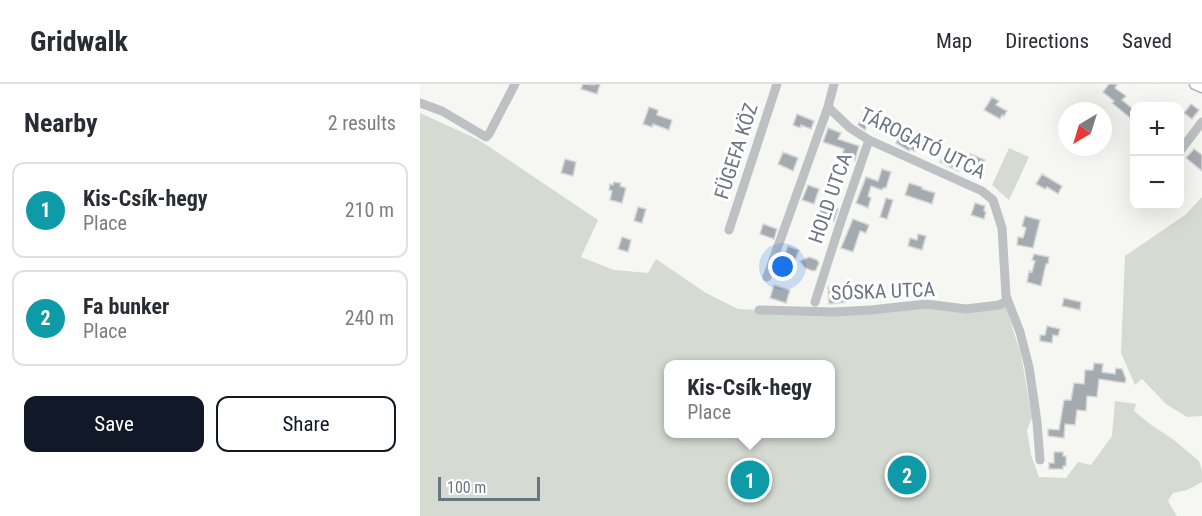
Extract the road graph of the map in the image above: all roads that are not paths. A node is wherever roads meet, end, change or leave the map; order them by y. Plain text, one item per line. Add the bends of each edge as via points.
1 (515, 84) edge
2 (777, 84) edge
3 (834, 84) edge
4 (1195, 84) edge
5 (1202, 87) edge
6 (420, 103) edge
7 (828, 107) junction
8 (1202, 122) edge
9 (869, 140) junction
10 (1184, 145) edge
11 (729, 230) dead end
12 (767, 277) dead end
13 (1007, 301) junction
14 (815, 302) dead end
15 (759, 310) dead end
16 (1040, 460) dead end

1 - 6 street via 484,136
2 - 11 street, FÜGEFA KÖZ
3 - 7 street
4 - 5 main road
7 - 9 street, TÁROGATÓ UTCA
7 - 12 street
8 - 10 street
9 - 13 street, TÁROGATÓ UTCA via 982,191 993,200 1002,228
9 - 14 street, HOLD UTCA
13 - 15 street, SÓSKA UTCA via 966,309 926,304 871,310
13 - 16 street, TÁROGATÓ UTCA via 1029,367

